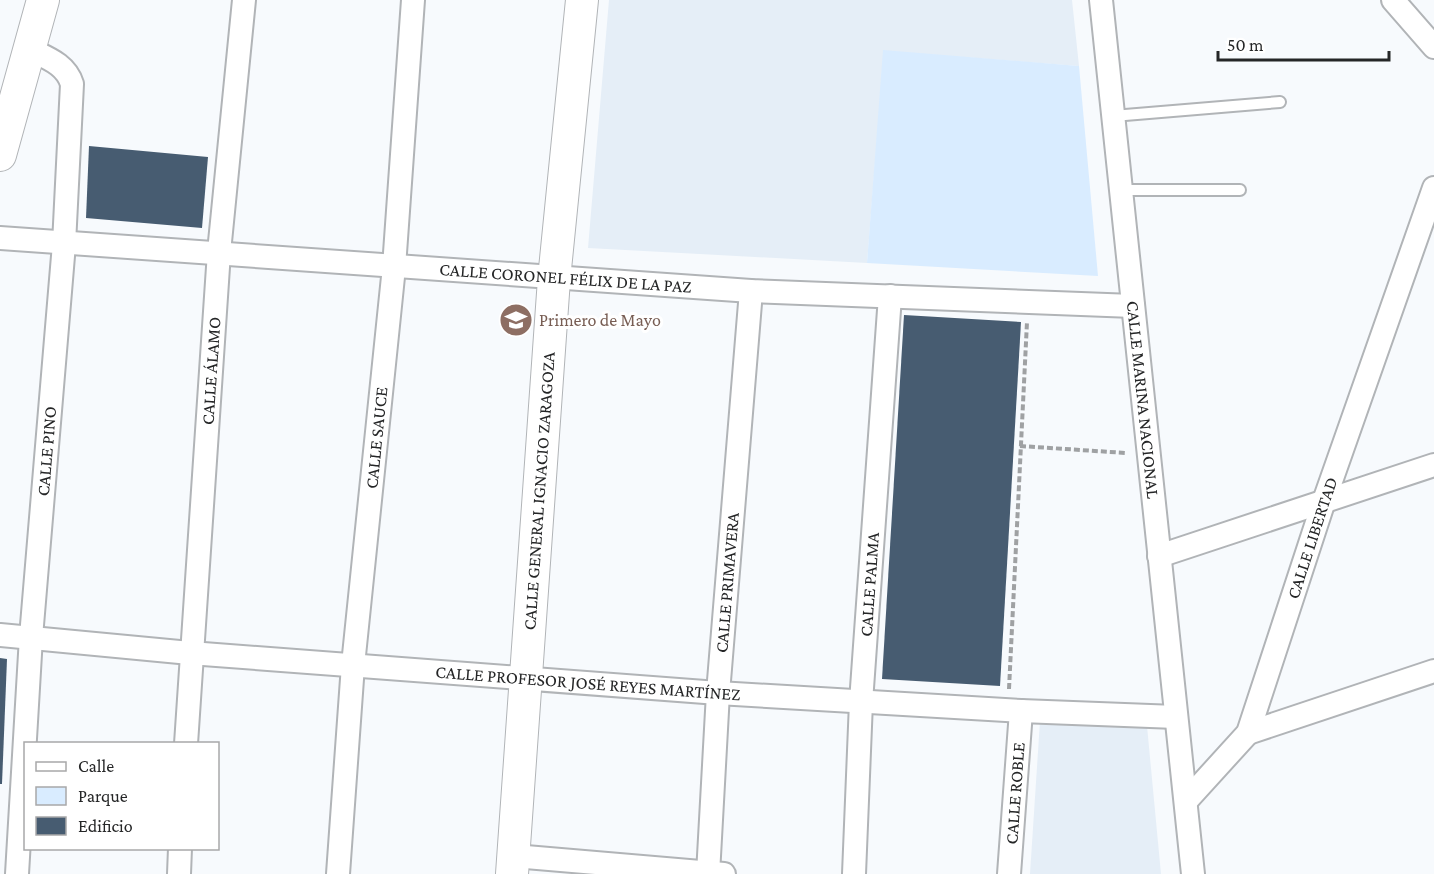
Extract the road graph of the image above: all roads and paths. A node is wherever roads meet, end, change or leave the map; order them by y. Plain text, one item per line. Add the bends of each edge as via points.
1 (43, 0) edge
2 (244, 0) edge
3 (413, 0) edge
4 (582, 0) edge
5 (1101, 0) edge
6 (1393, 0) edge
7 (1434, 47) edge
8 (29, 48) junction
9 (1280, 102) dead end
10 (1113, 116) junction
11 (0, 154) edge
12 (1434, 189) edge
13 (1121, 190) junction
14 (1240, 190) dead end
15 (0, 238) edge
16 (64, 244) junction
17 (219, 252) junction
18 (394, 267) junction
19 (554, 279) junction
20 (751, 291) junction
21 (890, 296) junction
22 (1028, 302) junction
23 (1133, 306) junction
24 (1020, 446) junction
25 (1148, 454) junction
26 (1434, 465) edge
27 (1324, 501) junction
28 (1159, 556) junction
29 (0, 635) edge
30 (31, 638) junction
31 (190, 653) junction
32 (353, 665) junction
33 (1434, 671) edge
34 (524, 679) junction
35 (718, 693) junction
36 (861, 702) junction
37 (1014, 711) junction
38 (1176, 717) junction
39 (1248, 733) junction
40 (25, 742) edge
41 (186, 742) edge
42 (24, 756) edge
43 (1187, 800) junction
44 (180, 850) edge
45 (513, 865) edge
46 (17, 874) edge
47 (179, 874) edge
48 (338, 874) edge
49 (713, 874) edge
50 (854, 874) edge
51 (1009, 874) edge
52 (1193, 874) edge

1 - 8 main road
2 - 17 street, CALLE ÁLAMO
3 - 18 street, CALLE SAUCE
4 - 19 main road, CALLE GENERAL IGNACIO ZARAGOZA
5 - 10 street, CALLE MARINA NACIONAL
6 - 7 street
8 - 11 main road
8 - 16 street, CALLE PINO via 62,66 72,84
9 - 10 lane
10 - 13 street, CALLE MARINA NACIONAL
12 - 27 street, CALLE LIBERTAD
13 - 14 lane
13 - 23 street, CALLE MARINA NACIONAL
15 - 16 street, CALLE CORONEL FÉLIX DE LA PAZ
16 - 17 street, CALLE CORONEL FÉLIX DE LA PAZ
16 - 30 street, CALLE PINO
17 - 18 street, CALLE CORONEL FÉLIX DE LA PAZ
17 - 31 street, CALLE ÁLAMO
18 - 19 street, CALLE CORONEL FÉLIX DE LA PAZ
18 - 32 street, CALLE SAUCE
19 - 20 street, CALLE CORONEL FÉLIX DE LA PAZ
19 - 34 main road, CALLE GENERAL IGNACIO ZARAGOZA
20 - 21 street, CALLE CORONEL FÉLIX DE LA PAZ
20 - 35 street, CALLE PRIMAVERA
21 - 22 street, CALLE CORONEL FÉLIX DE LA PAZ
21 - 36 street, CALLE PALMA
22 - 23 street, CALLE CORONEL FÉLIX DE LA PAZ
22 - 24 path
23 - 25 street, CALLE MARINA NACIONAL
24 - 25 path
24 - 37 path
25 - 28 street, CALLE MARINA NACIONAL
26 - 27 street
27 - 28 street
27 - 39 street, CALLE LIBERTAD
28 - 38 street, CALLE MARINA NACIONAL
29 - 30 street, CALLE PROFESOR JOSÉ REYES MARTÍNEZ
30 - 31 street, CALLE PROFESOR JOSÉ REYES MARTÍNEZ
30 - 40 street, CALLE PINO
31 - 32 street, CALLE PROFESOR JOSÉ REYES MARTÍNEZ
31 - 41 street, CALLE ÁLAMO
32 - 34 street, CALLE PROFESOR JOSÉ REYES MARTÍNEZ
32 - 48 street, CALLE SAUCE
33 - 39 street
34 - 35 street, CALLE PROFESOR JOSÉ REYES MARTÍNEZ
34 - 45 main road, CALLE GENERAL IGNACIO ZARAGOZA
35 - 36 street, CALLE PROFESOR JOSÉ REYES MARTÍNEZ
35 - 49 street, CALLE PRIMAVERA
36 - 37 street, CALLE PROFESOR JOSÉ REYES MARTÍNEZ
36 - 50 street, CALLE PALMA
37 - 38 street, CALLE PROFESOR JOSÉ REYES MARTÍNEZ
37 - 51 street, CALLE ROBLE
38 - 43 street, CALLE MARINA NACIONAL
39 - 43 street, CALLE LIBERTAD
42 - 46 street, CALLE PINO
43 - 52 street
44 - 47 street
45 - 49 street

